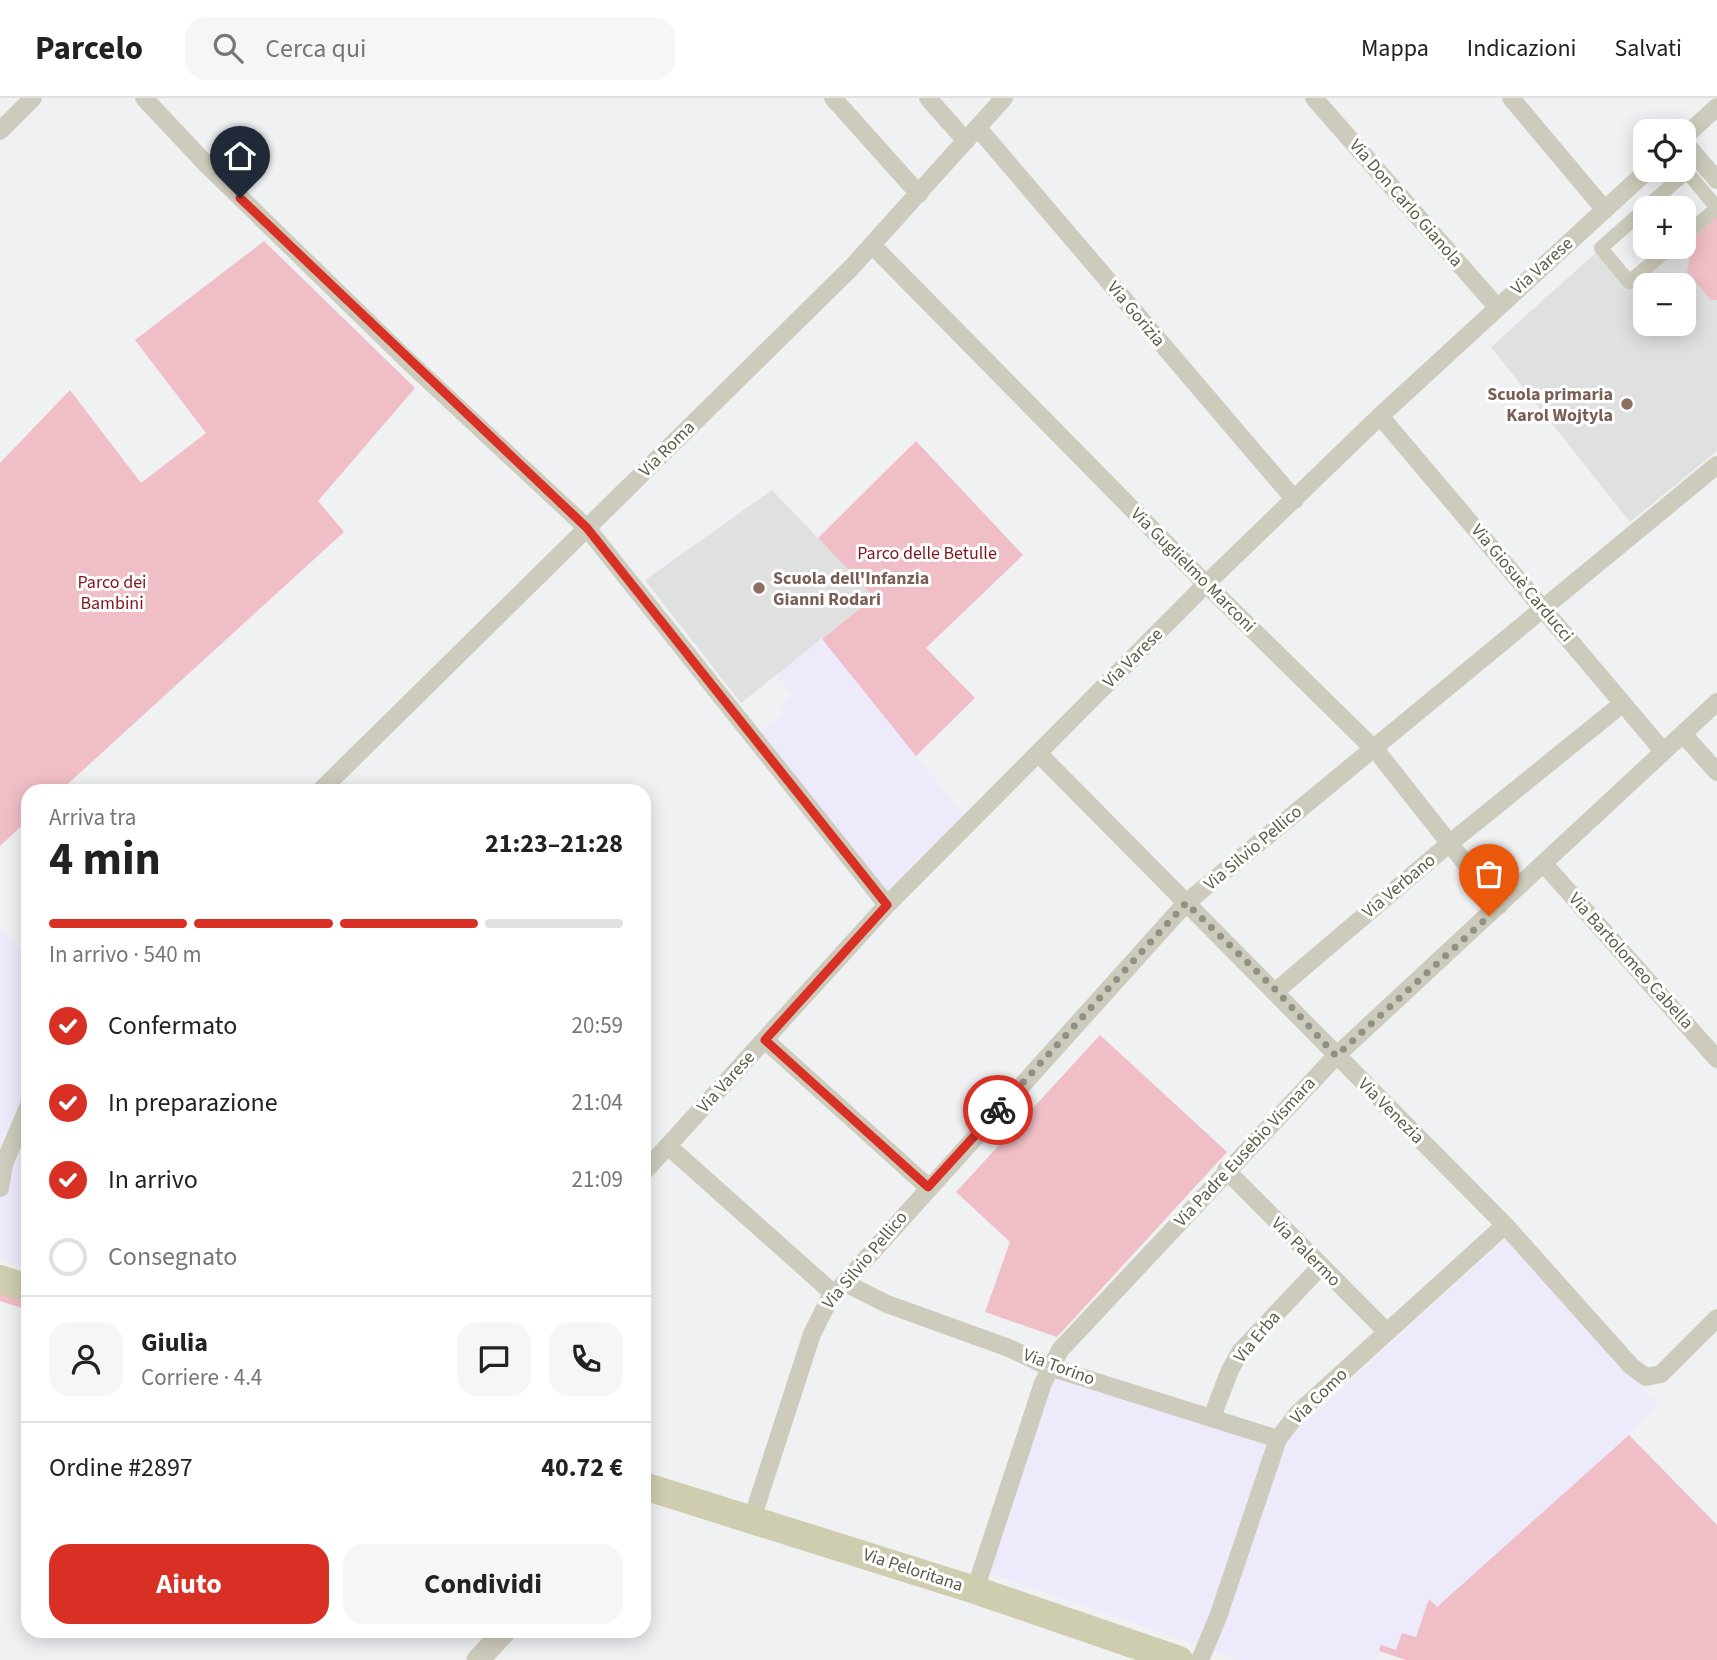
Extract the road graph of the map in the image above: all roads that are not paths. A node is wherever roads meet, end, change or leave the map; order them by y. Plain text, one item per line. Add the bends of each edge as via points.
1 (33, 98) edge
2 (144, 98) edge
3 (833, 98) edge
4 (928, 98) edge
5 (1004, 98) edge
6 (1314, 98) edge
7 (1511, 98) edge
8 (1717, 107) edge
9 (1696, 128) edge
10 (0, 131) edge
11 (972, 134) junction
12 (1696, 155) edge
13 (1717, 180) edge
14 (1635, 182) edge
15 (919, 194) junction
16 (1659, 196) edge
17 (1605, 210) junction
18 (1633, 219) edge
19 (1696, 226) edge
20 (873, 246) junction
21 (1657, 259) edge
22 (1497, 307) junction
23 (1380, 416) junction
24 (1717, 465) edge
25 (1295, 500) junction
26 (587, 528) junction
27 (1206, 584) junction
28 (1543, 608) junction
29 (1717, 702) edge
30 (1622, 704) junction
31 (1683, 734) junction
32 (1373, 748) junction
33 (1663, 751) junction
34 (1038, 753) junction
35 (1717, 772) edge
36 (327, 784) edge
37 (1450, 843) junction
38 (1544, 864) junction
39 (1186, 903) junction
40 (887, 905) junction
41 (1499, 906) junction
42 (1276, 990) junction
43 (765, 1040) junction
44 (1336, 1056) junction
45 (1717, 1059) edge
46 (21, 1124) edge
47 (668, 1146) junction
48 (651, 1164) edge
49 (1226, 1170) junction
50 (928, 1187) junction
51 (0, 1188) edge
52 (1505, 1225) junction
53 (0, 1263) edge
54 (1320, 1267) junction
55 (21, 1270) edge
56 (0, 1279) edge
57 (21, 1286) edge
58 (839, 1289) junction
59 (1717, 1318) edge
60 (1387, 1332) junction
61 (1049, 1367) junction
62 (1212, 1417) junction
63 (1278, 1439) junction
64 (651, 1488) edge
65 (752, 1519) junction
66 (975, 1590) junction
67 (498, 1638) edge
68 (478, 1660) edge
69 (1179, 1660) edge
70 (1199, 1660) edge

1 - 10 street
2 - 26 street via 207,166
3 - 15 street
4 - 11 street, Via Gorizia
5 - 11 street, Via Roma
6 - 22 street, Via Don Carlo Gianola
7 - 17 street
8 - 9 street
11 - 15 street, Via Roma
11 - 25 street, Via Gorizia
12 - 13 street
14 - 17 street, Via Varese
15 - 20 street, Via Roma
16 - 19 street via 1687,172 1717,208
17 - 22 street, Via Varese
18 - 21 street via 1601,248 1629,282
20 - 26 street, Via Roma
20 - 27 street, Via Guglielmo Marconi
22 - 23 street, Via Varese
23 - 25 street, Via Varese
23 - 28 street, Via Giosuè Carducci
24 - 28 street, Via Silvio Pellico
25 - 27 street, Via Varese
26 - 36 street, Via Roma
26 - 40 street
27 - 32 street, Via Guglielmo Marconi
27 - 34 street, Via Varese
28 - 30 street, Via Giosuè Carducci
28 - 32 street, Via Silvio Pellico
29 - 31 street, Via Padre Eusebio Vismara
30 - 33 street, Via Giosuè Carducci
30 - 37 street, Via Verbano
31 - 33 street, Via Padre Eusebio Vismara
31 - 35 street
32 - 37 street, Via Guglielmo Marconi
32 - 39 street, Via Silvio Pellico
33 - 38 street, Via Padre Eusebio Vismara
34 - 39 street, Via Venezia
34 - 40 street, Via Varese
37 - 41 street, Via Guglielmo Marconi
37 - 42 street, Via Verbano
38 - 41 street, Via Padre Eusebio Vismara
38 - 45 street, Via Bartolomeo Cabella
39 - 42 street, Via Venezia
39 - 50 street, Via Silvio Pellico
40 - 43 street, Via Varese
41 - 44 street, Via Padre Eusebio Vismara
42 - 44 street, Via Venezia
43 - 47 street, Via Varese
43 - 50 street
44 - 49 street, Via Padre Eusebio Vismara
44 - 52 street, Via Venezia
46 - 51 street via 4,1164
47 - 48 street, Via Varese
47 - 58 street, Via Torino
49 - 54 street, Via Palermo
49 - 61 street, Via Padre Eusebio Vismara
50 - 58 street, Via Silvio Pellico
52 - 59 street, Via Venezia via 1631,1366 1646,1377 1661,1374
52 - 60 street, Via Como
53 - 55 main road
54 - 60 street, Via Palermo
54 - 62 street, Via Erba via 1240,1352
56 - 57 main road
58 - 61 street, Via Torino via 1009,1348
58 - 65 street, Via Silvio Pellico via 820,1313 812,1334
60 - 63 street, Via Como via 1298,1413
61 - 62 street, Via Torino
61 - 66 street, Via Padre Eusebio Vismara
62 - 63 street, Via Torino
63 - 70 street, Via Como
64 - 65 main road, Via Peloritana
65 - 66 main road, Via Peloritana
66 - 69 main road, Via Peloritana
67 - 68 street

